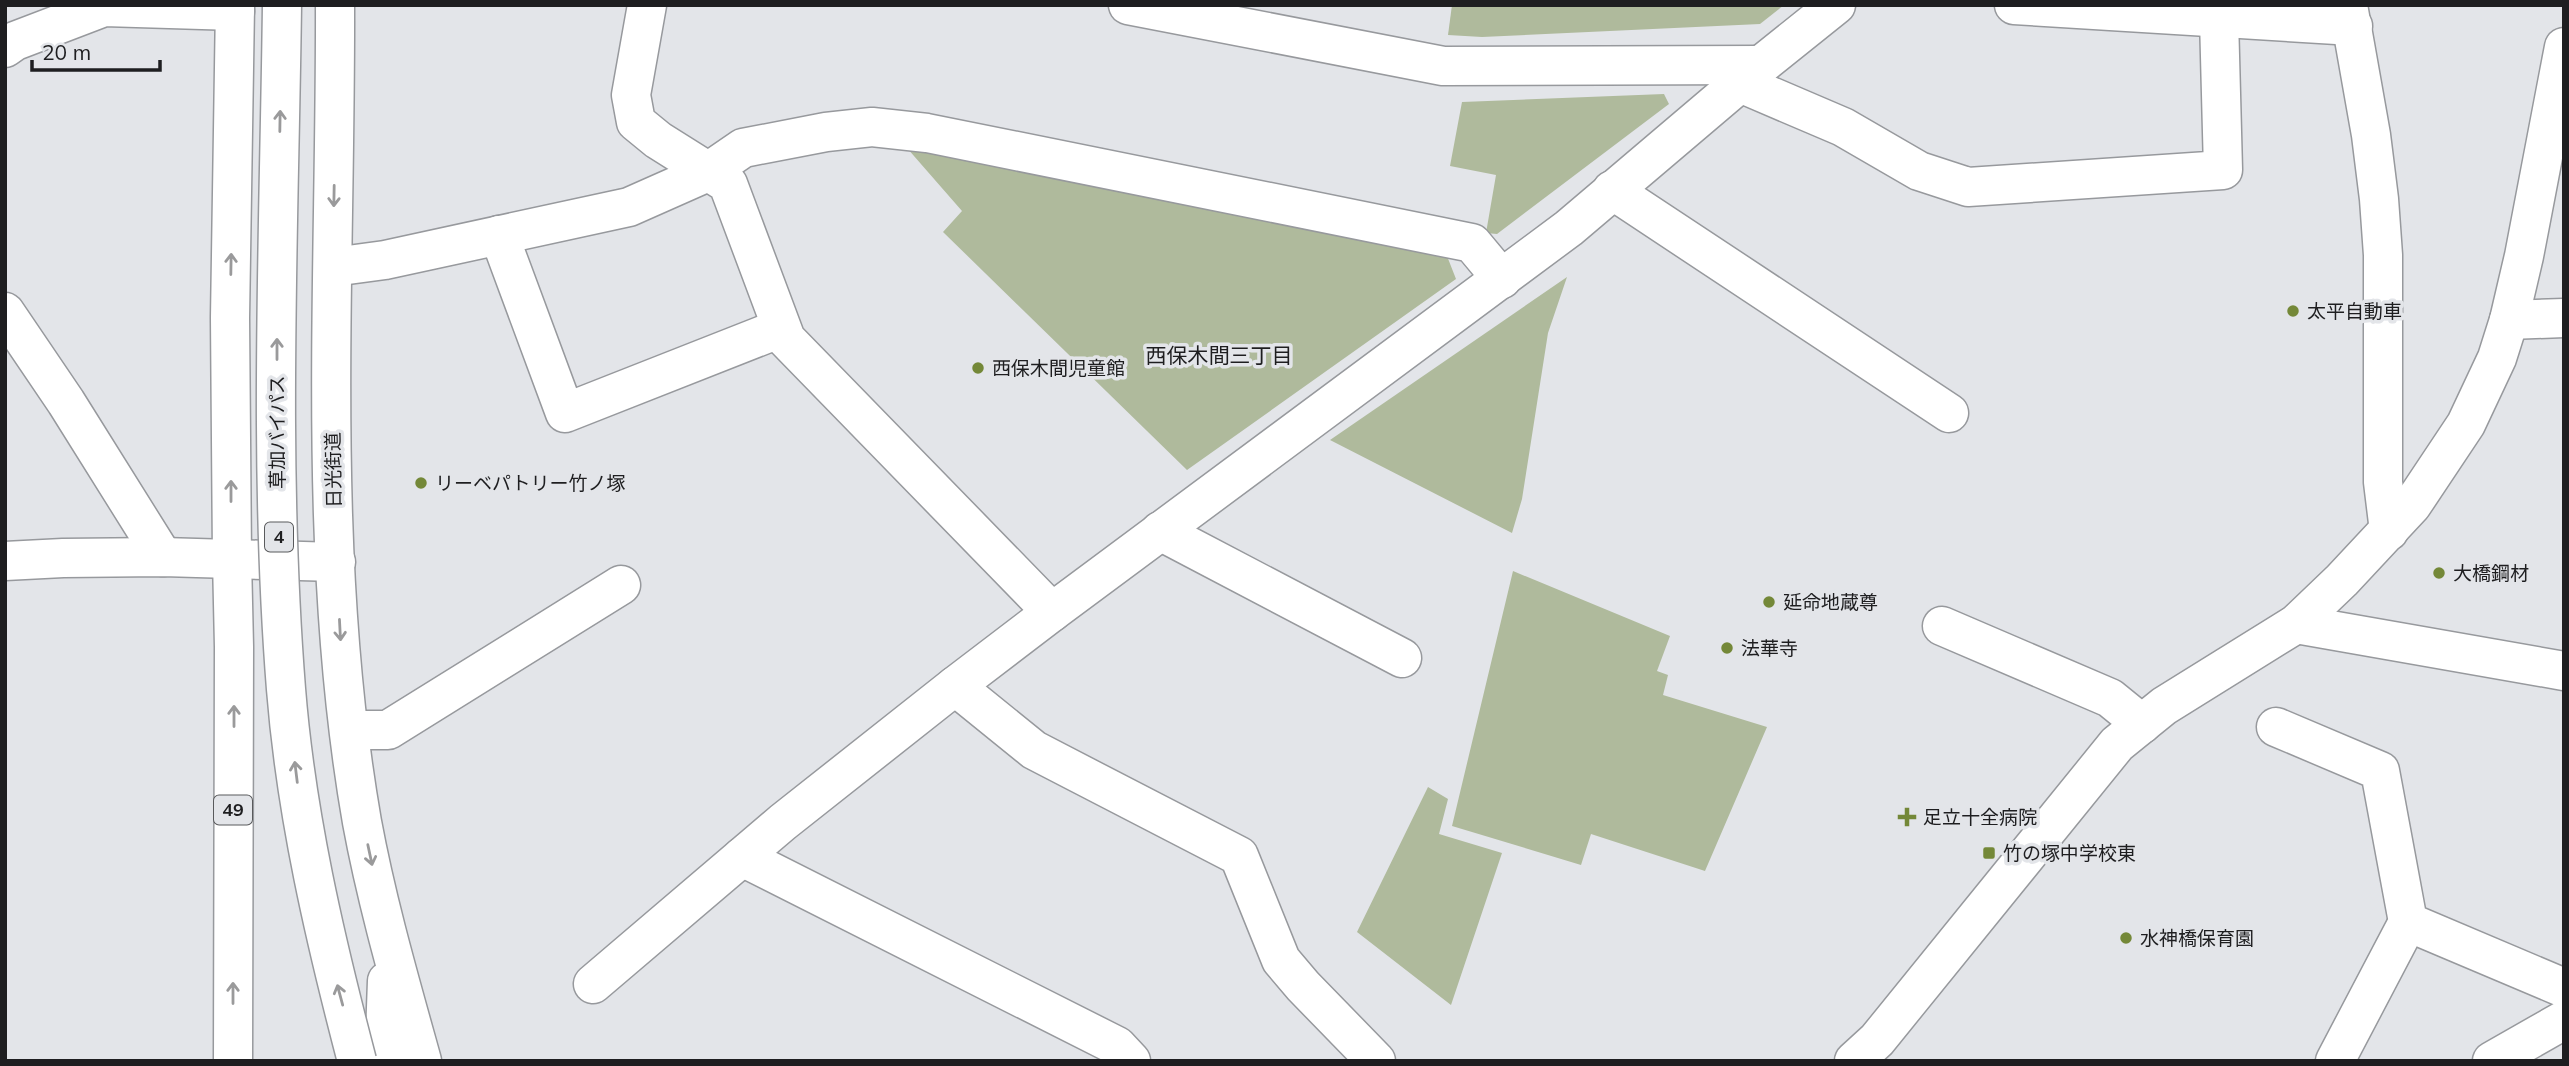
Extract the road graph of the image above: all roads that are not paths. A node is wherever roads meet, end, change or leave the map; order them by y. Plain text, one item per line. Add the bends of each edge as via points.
1 (282, 5) edge
2 (335, 5) edge
3 (647, 5) edge
4 (1128, 5) edge
5 (1836, 5) edge
6 (2014, 5) edge
7 (235, 8) edge
8 (2351, 16) edge
9 (2220, 18) junction
10 (2564, 47) edge
11 (5, 48) edge
12 (1751, 74) junction
13 (708, 172) junction
14 (1612, 190) junction
15 (499, 235) junction
16 (333, 267) junction
17 (1502, 279) junction
18 (5, 312) edge
19 (2564, 318) edge
20 (2509, 320) junction
21 (781, 328) junction
22 (1949, 413) dead end
23 (1160, 531) junction
24 (2389, 531) junction
25 (163, 557) junction
26 (232, 559) junction
27 (5, 561) edge
28 (336, 562) junction
29 (621, 585) dead end
30 (1052, 612) junction
31 (2297, 624) junction
32 (1942, 626) dead end
33 (1402, 658) dead end
34 (2564, 671) edge
35 (955, 686) junction
36 (2142, 724) junction
37 (2276, 727) dead end
38 (350, 730) junction
39 (742, 857) junction
40 (2408, 922) junction
41 (386, 930) junction
42 (593, 984) dead end
43 (2564, 988) edge
44 (2564, 1020) edge
45 (1875, 1054) edge
46 (233, 1061) edge
47 (357, 1061) edge
48 (384, 1061) edge
49 (422, 1061) edge
50 (1131, 1061) edge
51 (1376, 1061) edge
52 (2335, 1061) edge
53 (2492, 1061) edge

47 -> 1 main road, 草加バイパス / 4, bridge via 322,920 286,690 277,505
2 -> 16 main road, 日光街道
3 - 13 main road via 631,95 636,122
4 - 12 main road via 1443,66
5 - 12 main road
6 - 9 main road
7 - 11 main road via 104,7
26 -> 7 main road
8 - 9 main road
8 - 24 main road via 2383,243 2383,482
9 - 12 main road via 2223,170 1968,187 1919,172
10 - 20 main road
12 - 14 main road
13 - 15 main road via 629,207
13 - 17 main road via 743,148 826,132 872,127 927,134 1472,243
13 - 21 main road via 728,184
14 - 17 main road
14 - 22 main road
15 - 16 main road
15 - 21 main road via 565,412
16 - 28 main road, 日光街道
17 - 23 main road
18 - 25 main road
19 - 20 main road
20 - 24 main road via 2466,424 2413,505
21 - 30 main road via 786,339
23 - 30 main road
23 - 33 main road
24 - 31 main road
25 - 26 main road
25 - 27 main road
26 - 28 main road
46 -> 26 main road, 49
28 -> 38 main road, 日光街道
29 - 38 main road via 388,730
30 - 35 main road
31 - 34 main road
31 - 36 main road
32 - 36 main road via 2110,698
35 - 39 main road
35 - 51 main road via 1034,750 1240,856 1278,955 1301,960
36 - 45 main road via 2117,744
37 - 40 main road via 2381,771
38 -> 41 main road, 日光街道 via 362,822
39 - 42 main road
39 - 50 main road via 1117,1046
40 - 43 main road
40 - 52 main road
41 - 48 main road
41 - 49 main road
44 - 53 main road

